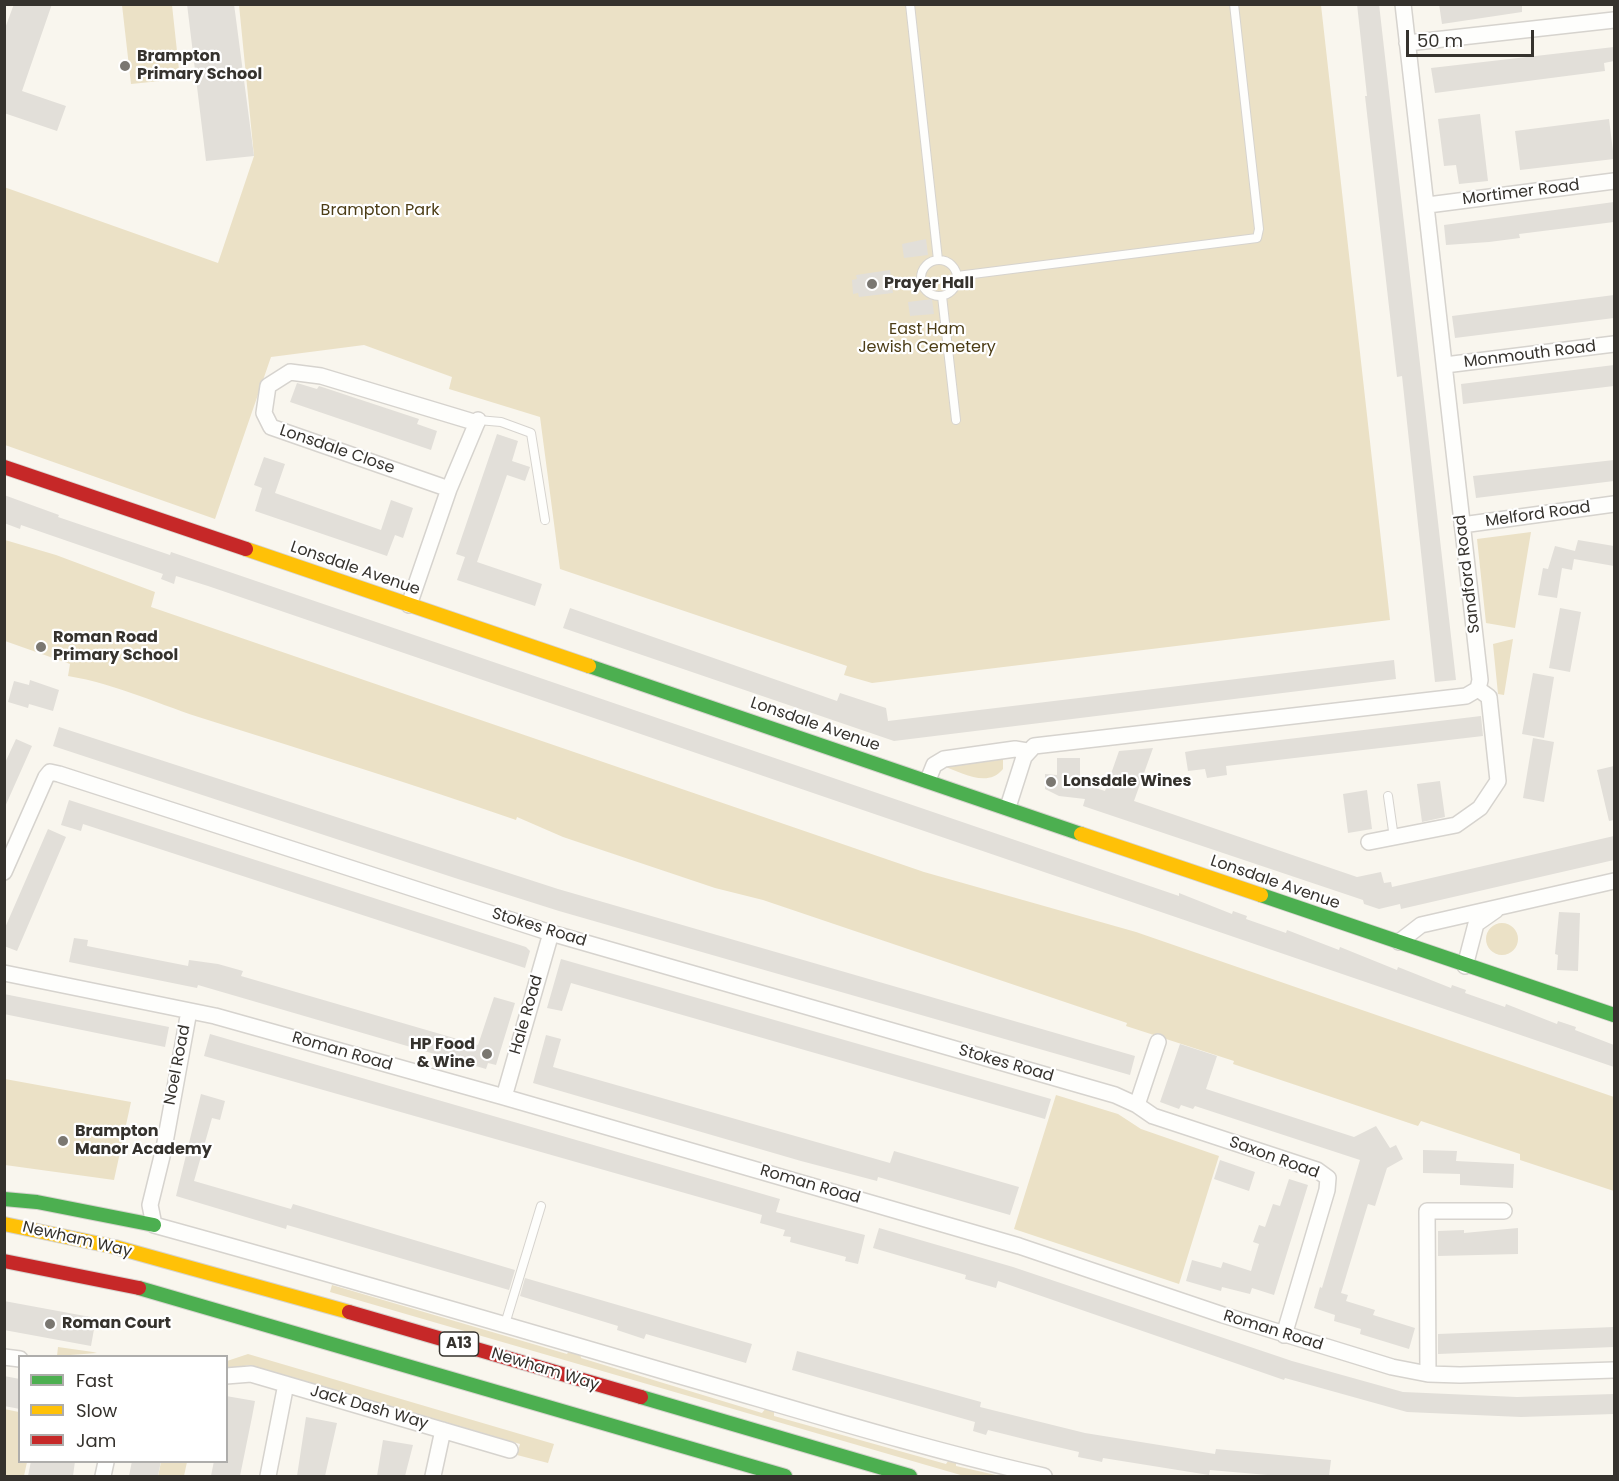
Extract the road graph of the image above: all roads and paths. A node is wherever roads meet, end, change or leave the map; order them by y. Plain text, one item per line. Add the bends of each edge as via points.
1 (909, 4) edge
2 (1234, 4) edge
3 (1403, 4) edge
4 (1614, 21) edge
5 (1407, 43) junction
6 (1614, 181) edge
7 (1428, 205) junction
8 (938, 260) junction
9 (957, 276) junction
10 (942, 296) junction
11 (1614, 344) edge
12 (1445, 365) junction
13 (956, 420) dead end
14 (478, 421) junction
15 (4, 467) edge
16 (449, 489) junction
17 (1614, 504) edge
18 (545, 520) dead end
19 (1462, 525) junction
20 (409, 605) junction
21 (1478, 689) junction
22 (1027, 751) junction
23 (928, 780) junction
24 (1388, 796) dead end
25 (1008, 807) junction
26 (1394, 838) junction
27 (1369, 842) dead end
28 (4, 872) edge
29 (1614, 881) edge
30 (1498, 908) junction
31 (551, 933) junction
32 (1399, 942) junction
33 (1465, 966) junction
34 (4, 973) edge
35 (189, 1011) junction
36 (1614, 1015) edge
37 (1158, 1042) dead end
38 (504, 1097) junction
39 (1137, 1105) junction
40 (4, 1199) edge
41 (542, 1206) dead end
42 (1504, 1211) dead end
43 (4, 1224) edge
44 (154, 1225) junction
45 (4, 1261) edge
46 (505, 1324) junction
47 (1284, 1335) junction
48 (1614, 1370) edge
49 (1428, 1374) junction
50 (228, 1376) edge
51 (286, 1384) junction
52 (442, 1430) junction
53 (510, 1450) dead end
54 (268, 1476) edge
55 (433, 1476) edge
56 (785, 1476) edge
57 (910, 1476) edge
58 (1044, 1476) edge

1 - 8 lane
2 - 9 lane via 1257,238
3 - 5 street, Sandford Road
4 - 5 street
5 - 7 street, Sandford Road
6 - 7 street, Mortimer Road
7 - 12 street, Sandford Road
8 - 9 lane via 953,266
8 - 10 lane via 922,270 920,282 927,292
9 - 10 lane via 955,288
10 - 13 lane
11 - 12 street, Monmouth Road
12 - 19 street, Sandford Road
14 - 16 street
14 - 16 street, Lonsdale Close via 321,376 290,372 268,386 264,413 271,427
14 - 18 lane via 501,422 531,433
15 - 20 main road, Lonsdale Avenue
16 - 20 street
17 - 19 street, Melford Road
19 - 21 street, Sandford Road
20 - 23 main road, Lonsdale Avenue
21 - 22 street via 1466,696 1034,746
21 - 26 street via 1489,697 1497,781 1489,797 1456,825
22 - 23 street via 1015,749 944,759 934,765
22 - 25 street
23 - 25 main road, Lonsdale Avenue
24 - 26 lane
25 - 32 main road, Lonsdale Avenue
26 - 27 street
28 - 31 street, Stokes Road via 50,772
29 - 30 street
30 - 32 street via 1422,926
30 - 33 street via 1476,924
31 - 38 street, Hale Road
31 - 39 street, Stokes Road via 1103,1091
32 - 33 main road, Lonsdale Avenue
33 - 36 main road, Lonsdale Avenue
34 - 35 street, Roman Road
35 - 38 street, Roman Road
35 - 44 street, Noel Road via 150,1206
37 - 39 street
38 - 47 street, Roman Road via 1020,1246
39 - 47 street, Saxon Road via 1153,1116 1317,1170 1328,1178
40 - 44 main road
41 - 46 lane
42 - 49 street via 1427,1211
43 - 57 main road, Newham Way / A13 via 115,1247 305,1299
44 - 46 street, Newham Way
45 - 56 main road, Newham Way / A13 via 120,1283
46 - 58 street, Newham Way via 771,1404
47 - 49 street, Roman Road
48 - 49 street, Roman Road
50 - 51 street, Jack Dash Way via 251,1374
51 - 52 street, Jack Dash Way
51 - 54 street
52 - 53 street, Jack Dash Way
52 - 55 street

